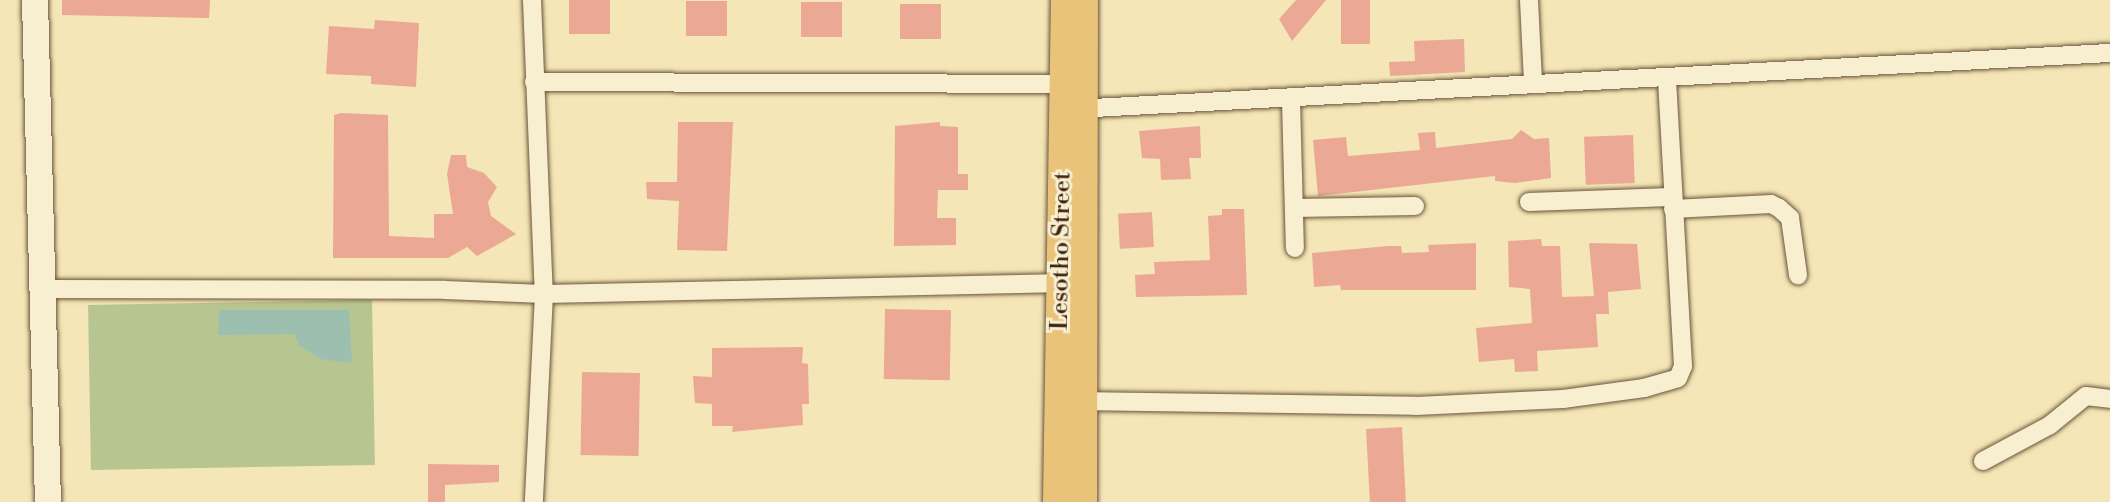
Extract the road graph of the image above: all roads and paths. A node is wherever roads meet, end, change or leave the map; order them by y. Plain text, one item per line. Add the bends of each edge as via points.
1 (35, 0) edge
2 (532, 0) edge
3 (1065, 0) edge
4 (1084, 0) edge
5 (1529, 0) edge
6 (2110, 53) edge
7 (1667, 78) junction
8 (534, 82) junction
9 (1533, 83) junction
10 (1075, 96) junction
11 (1291, 100) junction
12 (1529, 202) dead end
13 (1672, 203) junction
14 (1415, 206) dead end
15 (1294, 208) junction
16 (1295, 248) dead end
17 (1798, 275) dead end
18 (1074, 283) junction
19 (42, 289) junction
20 (544, 294) junction
21 (2110, 399) edge
22 (1071, 401) junction
23 (1983, 461) dead end
24 (48, 502) edge
25 (534, 502) edge
26 (1057, 502) edge
27 (1083, 502) edge

1 - 19 street
2 - 8 street
3 - 10 main road, Lesotho Street
4 - 10 main road, Lesotho Street
5 - 9 street
6 - 7 street
7 - 9 street
7 - 13 street
8 - 10 street
8 - 20 street
9 - 11 street
10 - 11 street
10 - 18 main road, Lesotho Street
11 - 15 street
12 - 13 street
13 - 17 street via 1779,207 1790,218
13 - 22 street via 1683,366 1678,378 1644,388 1563,399 1416,406
14 - 15 street
15 - 16 street
18 - 20 street
18 - 22 main road, Lesotho Street
19 - 20 street via 446,290
19 - 24 street
20 - 25 street
21 - 23 street via 2086,396 2050,425
22 - 26 main road, Lesotho Street
22 - 27 main road, Lesotho Street

